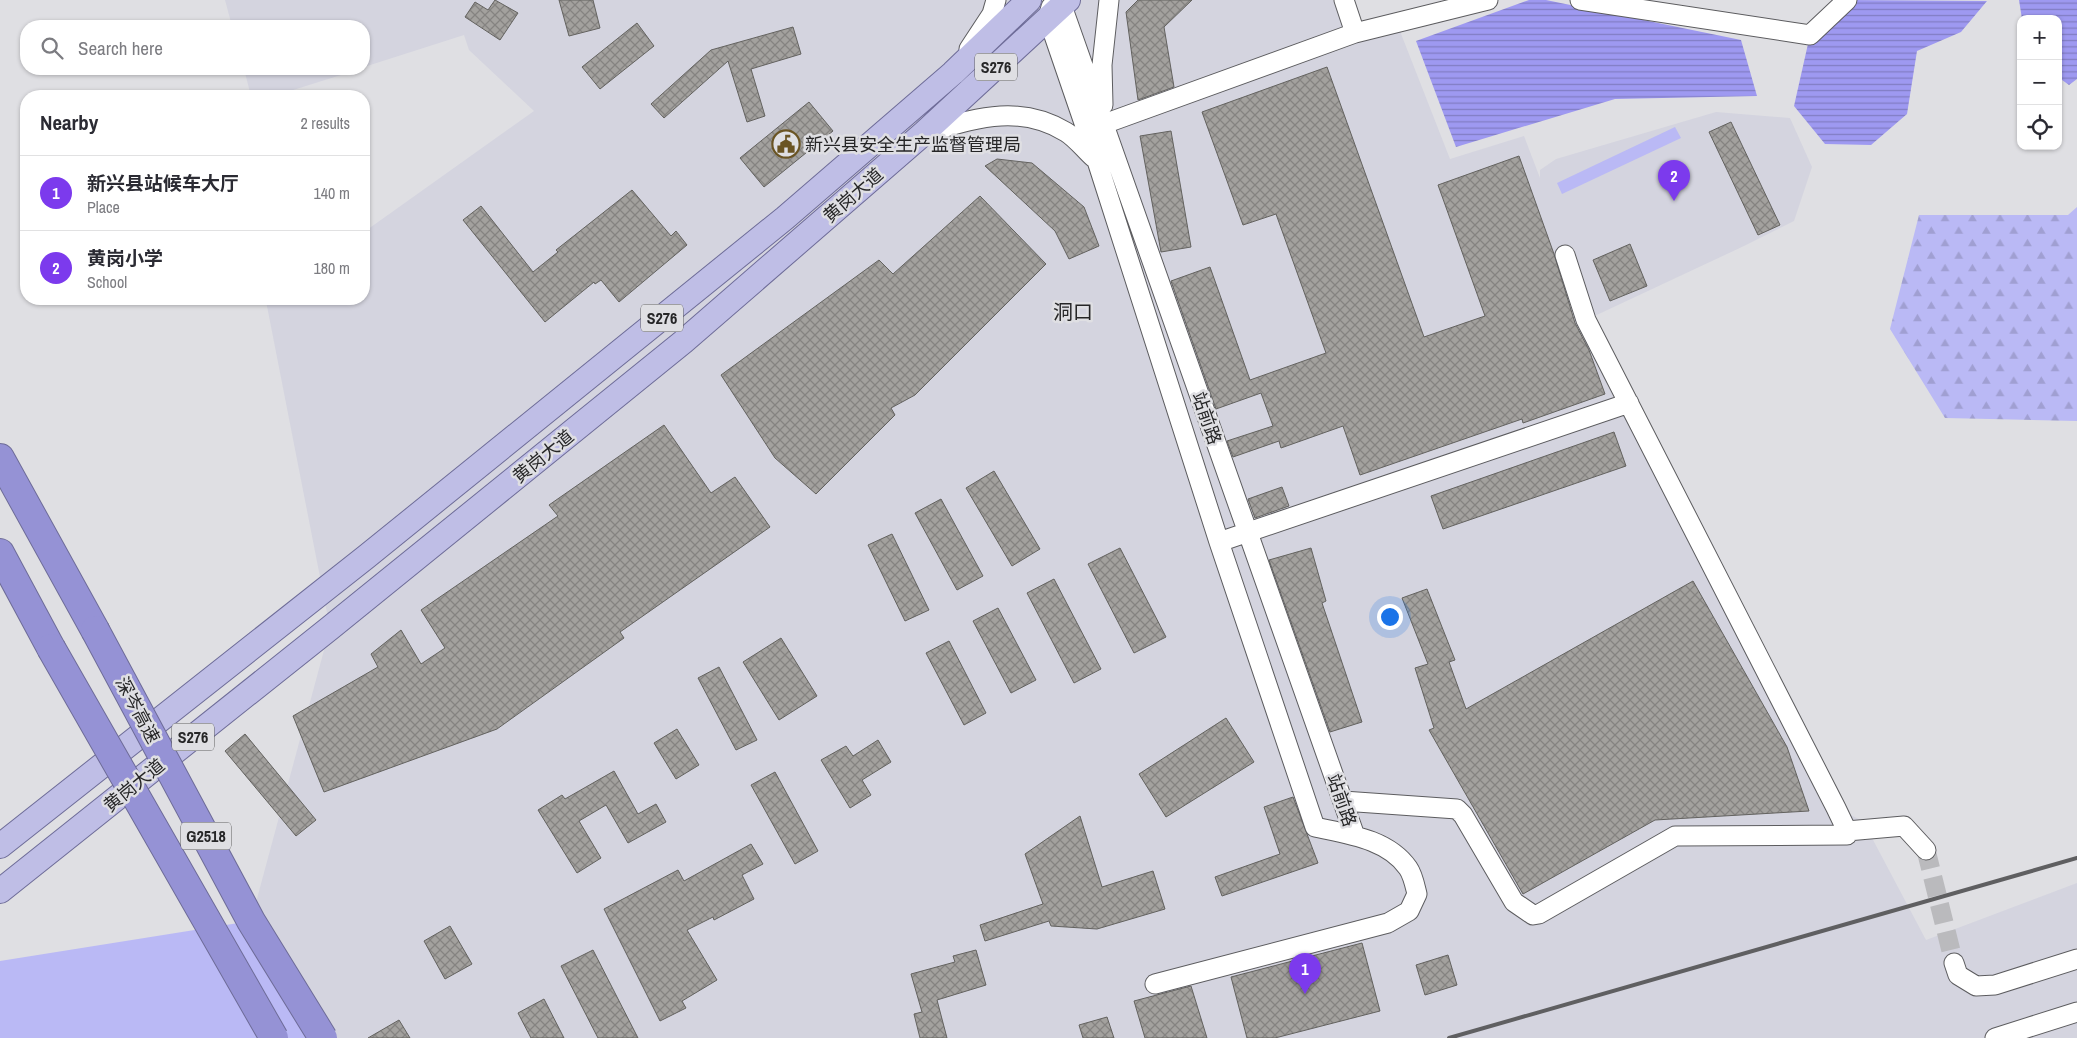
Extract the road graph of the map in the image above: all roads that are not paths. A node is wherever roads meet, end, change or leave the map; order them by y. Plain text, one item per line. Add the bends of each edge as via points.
1 (996, 0) edge
2 (1029, 0) edge
3 (1109, 0) edge
4 (1344, 0) edge
5 (1488, 0) edge
6 (1580, 0) edge
7 (1847, 0) edge
8 (1059, 5) edge
9 (1355, 33) junction
10 (953, 73) junction
11 (1104, 124) junction
12 (924, 133) junction
13 (1097, 161) junction
14 (1565, 255) dead end
15 (1629, 403) junction
16 (0, 458) edge
17 (1248, 533) junction
18 (1219, 542) junction
19 (0, 553) edge
20 (366, 558) junction
21 (386, 583) junction
22 (1342, 801) junction
23 (1848, 831) junction
24 (1355, 836) junction
25 (0, 846) edge
26 (1926, 850) tunnel mouth
27 (0, 891) edge
28 (2077, 959) edge
29 (1954, 963) tunnel mouth
30 (1155, 984) dead end
31 (2077, 1012) edge
32 (274, 1038) edge
33 (322, 1038) edge
34 (1995, 1038) edge

1 - 10 street via 992,14
2 - 10 main road, 黄岗大道 / S276
3 - 11 street via 1102,65
4 - 9 street
5 - 9 street
6 - 7 street via 1810,35
8 - 11 street, 站前路
8 - 12 main road, 黄岗大道 / S276
8 - 13 street, 站前路
9 - 11 street
10 - 20 main road, 黄岗大道 / S276 via 785,218
11 - 17 street, 站前路
12 - 13 street via 1004,114 1029,117 1068,133
12 - 21 main road, 黄岗大道 / S276 via 684,342
13 - 18 street, 站前路
14 - 15 street via 1586,320
15 - 17 street
15 - 23 street
16 - 33 highway, 深岑高速 / G2518, bridge via 251,920
17 - 18 street
17 - 22 street, 站前路
18 - 24 street, 站前路 via 1315,827
19 - 32 highway, G2518, bridge
20 - 21 main road
20 - 25 main road, 黄岗大道 / S276
21 - 27 main road, 黄岗大道 / S276
22 - 23 street via 1457,809 1514,902 1533,915 1675,836 1843,836
22 - 24 street, 站前路
23 - 26 street via 1904,826
24 - 30 street via 1395,853 1409,869 1417,894 1408,911 1388,923
28 - 29 street via 1995,985 1976,986 1958,975
31 - 34 street

